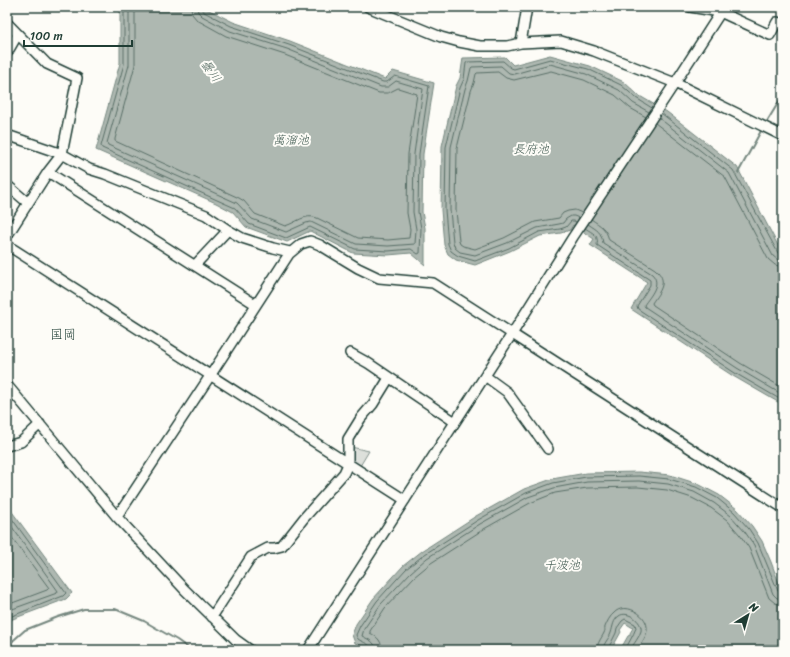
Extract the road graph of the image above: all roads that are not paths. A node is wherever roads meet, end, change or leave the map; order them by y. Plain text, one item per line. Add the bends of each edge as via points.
1 (368, 7) edge
2 (527, 7) edge
3 (690, 7) edge
4 (722, 10) edge
5 (7, 23) edge
6 (783, 24) edge
7 (18, 34) junction
8 (521, 43) junction
9 (7, 53) edge
10 (675, 84) junction
11 (7, 135) edge
12 (783, 136) edge
13 (62, 154) junction
14 (48, 172) junction
15 (7, 185) edge
16 (28, 203) junction
17 (228, 230) junction
18 (7, 236) edge
19 (7, 245) edge
20 (290, 252) junction
21 (194, 265) junction
22 (255, 304) junction
23 (512, 334) junction
24 (350, 353) dead end
25 (210, 376) junction
26 (485, 376) junction
27 (389, 378) junction
28 (7, 385) edge
29 (10, 394) edge
30 (455, 422) junction
31 (40, 424) junction
32 (7, 446) edge
33 (548, 449) dead end
34 (348, 464) junction
35 (405, 500) junction
36 (783, 508) edge
37 (117, 516) junction
38 (212, 617) junction
39 (250, 650) edge
40 (308, 650) edge

1 - 8 street via 459,42 480,46
2 - 8 street
3 - 4 street
4 - 6 street via 770,35 777,22
4 - 10 street
5 - 7 street
7 - 9 street
7 - 13 street via 47,64 77,78
8 - 10 street via 561,41 594,51
10 - 12 street
10 - 23 street
11 - 13 street
13 - 14 street
13 - 17 street via 89,170 206,214
14 - 16 street
14 - 21 street
15 - 16 street
16 - 18 street
17 - 20 street via 242,238
17 - 21 street
19 - 25 street
20 - 22 street
20 - 23 street via 310,241 379,278 433,283
21 - 22 street
22 - 25 street
23 - 26 street
23 - 36 street
24 - 27 street
25 - 34 street
25 - 37 street
26 - 30 street
26 - 33 street via 507,392
27 - 30 street
27 - 34 street via 348,439
28 - 29 street
29 - 31 street
30 - 35 street
31 - 32 street via 21,442
31 - 37 street
34 - 35 street
34 - 38 street via 344,473 282,546 268,548 251,557
35 - 40 street
37 - 38 street
38 - 39 street

